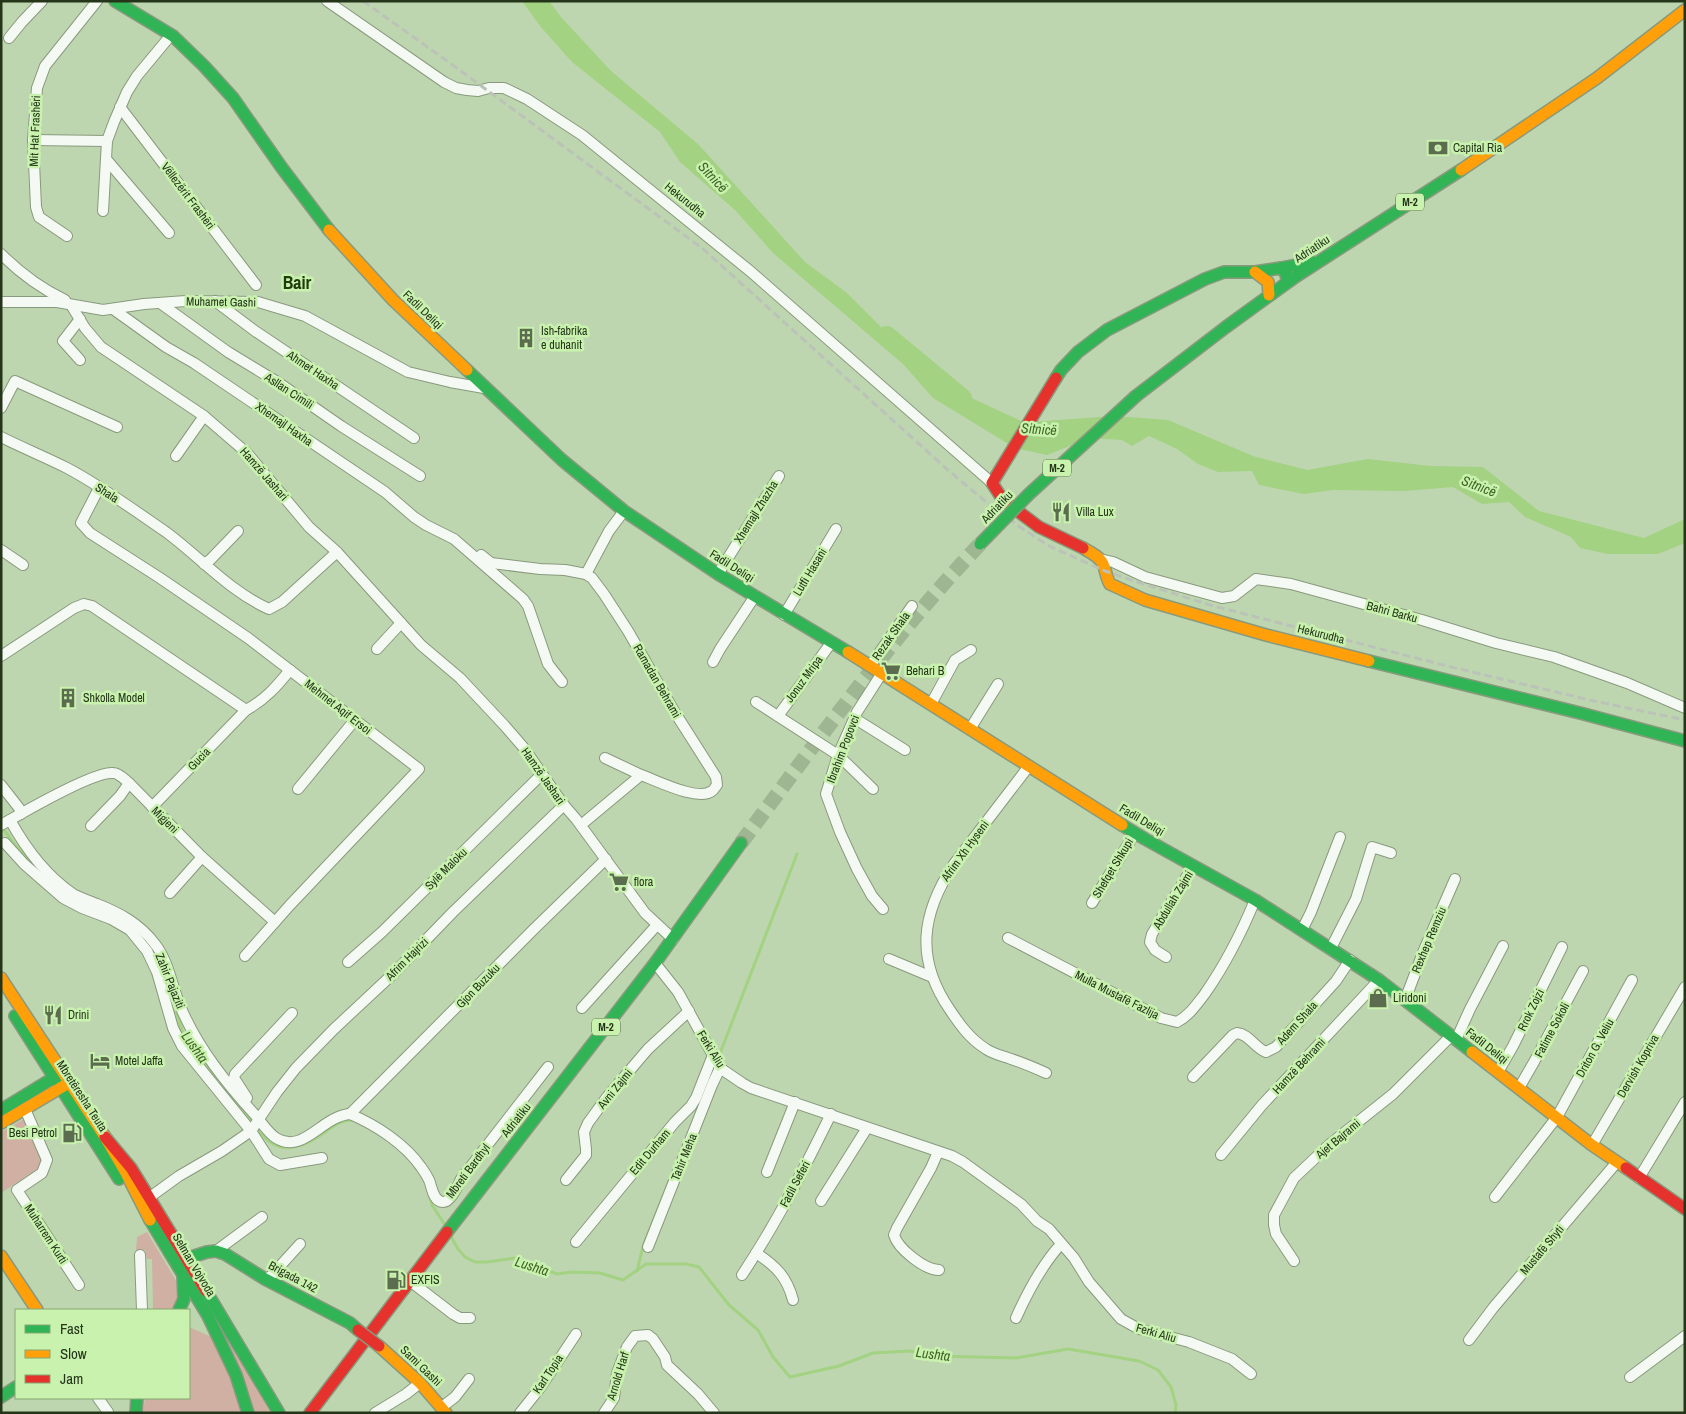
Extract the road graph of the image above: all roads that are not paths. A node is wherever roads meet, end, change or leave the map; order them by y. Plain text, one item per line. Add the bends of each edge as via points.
1 (42, 1) edge
2 (97, 1) edge
3 (115, 1) edge
4 (327, 1) edge
5 (1685, 10) edge
6 (171, 35) junction
7 (9, 38) dead end
8 (120, 107) junction
9 (33, 140) junction
10 (107, 140) junction
11 (106, 160) junction
12 (103, 211) dead end
13 (170, 233) dead end
14 (66, 236) dead end
15 (1, 254) edge
16 (1318, 261) junction
17 (1281, 268) junction
18 (1255, 272) junction
19 (1286, 283) junction
20 (256, 285) dead end
21 (1269, 295) junction
22 (214, 301) junction
23 (1, 302) edge
24 (160, 303) junction
25 (74, 306) junction
26 (113, 309) junction
27 (80, 318) junction
28 (80, 360) dead end
29 (484, 388) junction
30 (1, 408) edge
31 (204, 416) junction
32 (118, 427) dead end
33 (1, 437) edge
34 (414, 438) dead end
35 (176, 456) dead end
36 (420, 476) dead end
37 (779, 476) dead end
38 (992, 482) junction
39 (99, 488) junction
40 (624, 511) junction
41 (836, 529) dead end
42 (238, 531) dead end
43 (454, 539) junction
44 (980, 544) tunnel mouth
45 (1, 550) edge
46 (336, 552) junction
47 (1100, 559) junction
48 (204, 564) junction
49 (23, 565) dead end
50 (586, 574) junction
51 (718, 574) junction
52 (755, 596) junction
53 (912, 606) dead end
54 (784, 614) junction
55 (402, 623) junction
56 (831, 643) junction
57 (377, 649) dead end
58 (971, 650) dead end
59 (1, 656) edge
60 (713, 662) dead end
61 (870, 666) junction
62 (290, 670) junction
63 (882, 673) junction
64 (562, 682) dead end
65 (998, 684) dead end
66 (756, 702) dead end
67 (931, 704) junction
68 (1685, 708) edge
69 (246, 710) junction
70 (778, 716) junction
71 (854, 718) junction
72 (354, 721) junction
73 (970, 729) junction
74 (1685, 741) edge
75 (905, 750) dead end
76 (838, 755) junction
77 (605, 758) dead end
78 (1029, 766) junction
79 (542, 774) junction
80 (642, 775) junction
81 (129, 783) junction
82 (1, 785) edge
83 (298, 789) dead end
84 (873, 789) dead end
85 (564, 805) junction
86 (152, 807) junction
87 (21, 814) junction
88 (5, 822) edge
89 (581, 825) junction
90 (91, 826) dead end
91 (1135, 833) junction
92 (1340, 837) dead end
93 (5, 843) dead end
94 (741, 844) tunnel mouth
95 (1391, 853) dead end
96 (202, 857) junction
97 (606, 859) junction
98 (1193, 866) junction
99 (1455, 879) dead end
100 (170, 893) dead end
101 (1255, 900) junction
102 (1092, 903) dead end
103 (883, 909) dead end
104 (275, 922) junction
105 (657, 925) junction
106 (1302, 930) junction
107 (1008, 938) dead end
108 (673, 939) junction
109 (1503, 946) dead end
110 (1562, 947) dead end
111 (1331, 948) junction
112 (245, 956) dead end
113 (1166, 956) dead end
114 (889, 959) dead end
115 (1350, 960) junction
116 (348, 962) dead end
117 (655, 963) junction
118 (1583, 971) dead end
119 (932, 976) junction
120 (1, 978) edge
121 (1379, 980) junction
122 (1632, 980) dead end
123 (1685, 988) edge
124 (1, 994) edge
125 (1405, 1000) junction
126 (582, 1008) dead end
127 (689, 1011) junction
128 (292, 1013) dead end
129 (195, 1036) junction
130 (1453, 1038) junction
131 (182, 1046) junction
132 (717, 1062) junction
133 (548, 1067) dead end
134 (1498, 1072) junction
135 (1046, 1073) dead end
136 (1193, 1077) dead end
137 (62, 1080) junction
138 (1519, 1088) junction
139 (795, 1102) junction
140 (1685, 1102) edge
141 (245, 1105) junction
142 (25, 1109) junction
143 (1, 1110) edge
144 (350, 1114) junction
145 (831, 1114) junction
146 (1556, 1117) junction
147 (259, 1119) junction
148 (1, 1123) edge
149 (867, 1128) junction
150 (251, 1131) junction
151 (105, 1137) junction
152 (1592, 1145) junction
153 (938, 1152) junction
154 (1222, 1155) dead end
155 (322, 1158) dead end
156 (1617, 1162) junction
157 (766, 1172) dead end
158 (1639, 1178) junction
159 (566, 1180) dead end
160 (150, 1197) junction
161 (1495, 1197) dead end
162 (821, 1201) dead end
163 (143, 1209) junction
164 (1685, 1209) edge
165 (262, 1217) dead end
166 (576, 1242) dead end
167 (300, 1244) dead end
168 (1061, 1244) junction
169 (648, 1247) dead end
170 (216, 1251) junction
171 (756, 1254) junction
172 (140, 1255) dead end
173 (1, 1256) edge
174 (188, 1258) junction
175 (1294, 1261) dead end
176 (939, 1270) dead end
177 (182, 1273) junction
178 (742, 1275) dead end
179 (265, 1279) junction
180 (410, 1281) junction
181 (79, 1286) dead end
182 (793, 1300) dead end
183 (201, 1304) junction
184 (36, 1309) edge
185 (142, 1309) edge
186 (180, 1309) edge
187 (190, 1310) edge
188 (470, 1318) dead end
189 (1016, 1318) dead end
190 (576, 1334) dead end
191 (1685, 1336) edge
192 (1470, 1340) dead end
193 (379, 1346) joint
194 (1251, 1374) dead end
195 (1630, 1377) dead end
196 (469, 1379) dead end
197 (420, 1383) junction
198 (15, 1388) edge
199 (1, 1397) edge
200 (99, 1399) edge
201 (137, 1399) edge
202 (312, 1410) edge
203 (444, 1410) edge
204 (108, 1412) edge
205 (136, 1413) edge
206 (248, 1413) edge
207 (279, 1413) edge
208 (302, 1413) edge
209 (375, 1413) edge
210 (520, 1413) edge
211 (604, 1413) edge
212 (714, 1413) edge

1 - 7 street
2 - 9 street, Mit Hat Frashëri via 45,66 37,88
3 - 6 main road, Fadil Deliqi
4 - 38 street, Hekurudha via 444,82 466,90 504,88 582,135 750,271
5 - 16 main road, Adriatiku / M-2 via 1562,104
6 - 8 street via 137,76
6 - 29 main road, Fadil Deliqi via 232,98 333,236 393,300
8 - 10 street
8 - 20 street, Vëllezërit Frashëri
9 - 10 street
9 - 14 street, Mit Hat Frashëri via 39,217
10 - 11 street
11 - 12 street
11 - 13 street
15 - 25 street via 50,293
16 - 17 main road
16 - 19 main road, Adriatiku / M-2
17 - 18 main road
17 - 19 main road via 1287,277
18 - 21 main road via 1268,282
18 - 38 main road via 1224,272 1205,279 1107,330 1078,352 1061,370
19 - 21 main road, Adriatiku / M-2
21 - 44 main road, Adriatiku / M-2, bridge via 1136,396 1028,495
22 - 24 street, Muhamet Gashi
22 - 29 street, Muhamet Gashi via 258,302 274,306 305,316 408,372
22 - 34 street, Ahmet Haxha
23 - 25 street, Muhamet Gashi via 57,302
24 - 26 street, Muhamet Gashi
24 - 36 street, Asllan Cimili via 228,352
25 - 26 street, Muhamet Gashi
25 - 27 street, Hamzë Jashari
26 - 43 street, Xhemajl Haxha via 385,492 414,517
27 - 28 street via 63,341
27 - 31 street, Hamzë Jashari via 100,347
29 - 40 main road, Fadil Deliqi via 562,460
30 - 32 street via 15,381
31 - 35 street
31 - 46 street, Hamzë Jashari via 247,453 309,528
33 - 39 street, Shala via 66,468
37 - 51 street, Xhemajl Zhazha
38 - 47 main road, Hekurudha via 1003,500 1039,527
39 - 48 street, Shala via 165,532
39 - 62 street, Mehmet Aqif Ersoi via 80,523 90,533 248,638
40 - 50 street via 609,531
40 - 51 main road, Fadil Deliqi
41 - 54 street, Lutfi Hasani
42 - 48 street
43 - 50 street, Xhemajl Haxha via 491,563
43 - 64 street, Xhemajl Haxha via 526,602 548,664
45 - 49 street
46 - 48 street, Shala via 282,602 269,609 255,603
46 - 55 street, Hamzë Jashari
47 - 68 street, Bahri Barku via 1145,577 1222,598 1234,596 1256,579 1291,584 1554,657
47 - 74 main road, Hekurudha via 1110,584 1145,600 1266,635
50 - 80 street, Ramadan Behrami via 604,594 628,631 716,777 717,785 706,794 693,794
51 - 52 main road, Fadil Deliqi
52 - 54 main road, Fadil Deliqi
52 - 60 street, Fadil Deliqi
53 - 61 street, Rezak Shala
54 - 56 main road, Fadil Deliqi
55 - 57 street
55 - 79 street, Hamzë Jashari via 491,711
56 - 61 main road, Fadil Deliqi
56 - 70 street, Jonuz Mripa
58 - 67 street via 955,660
59 - 69 street via 84,604 92,606
61 - 63 main road, Fadil Deliqi
62 - 69 street, Gucia via 273,691
62 - 72 street, Mehmet Aqif Ersoi
63 - 67 main road, Fadil Deliqi
63 - 71 street, Ibrahim Popovci
65 - 73 street
66 - 70 street, Jonuz Mripa
67 - 73 main road, Fadil Deliqi
69 - 86 street, Gucia
70 - 76 street, Jonuz Mripa
71 - 75 street
71 - 76 street, Ibrahim Popovci
72 - 83 street
72 - 104 street, Mehmet Aqif Ersoi via 418,769
73 - 78 main road, Fadil Deliqi
76 - 84 street, Jonuz Mripa
76 - 103 street, Ibrahim Popovci via 826,794 829,805 857,869
77 - 80 street, Ramadan Behrami
78 - 91 main road, Fadil Deliqi
78 - 119 street, Afrim Xh Hyseni via 954,864 939,890 926,930 927,958
79 - 85 street, Hamzë Jashari
79 - 116 street, Sylë Maloku
80 - 89 street
81 - 86 street, Migjeni
81 - 87 street, Migjeni via 113,773 104,774
81 - 90 street
82 - 87 street
85 - 89 street, Hamzë Jashari
85 - 147 street, Afrim Hajrizi via 296,1068
86 - 96 street, Migjeni
87 - 88 street
88 - 129 street, Zahir Pajaziti via 49,874 74,894 133,921 156,944
89 - 97 street, Hamzë Jashari
91 - 98 main road, Fadil Deliqi
91 - 102 street, Shefqet Shkupi
92 - 106 street
93 - 131 street via 63,898 130,930 147,951 157,972 173,1028
94 - 108 main road, Adriatiku / M-2
95 - 111 street via 1372,847 1356,899
96 - 100 street
96 - 104 street, Migjeni
97 - 105 street, Hamzë Jashari
97 - 144 street, Gjon Buzuku
98 - 101 main road, Fadil Deliqi
98 - 113 street, Abdullah Zajmi via 1152,934 1150,942 1155,950
99 - 125 street, Rexhep Remziu
101 - 106 main road, Fadil Deliqi
101 - 107 street, Mulla Mustafë Fazlija via 1228,958 1191,1012 1177,1022 1161,1018
104 - 112 street, Mehmet Aqif Ersoi
105 - 108 street, Hamzë Jashari
105 - 126 street
106 - 111 main road, Fadil Deliqi
108 - 117 main road, Adriatiku / M-2
109 - 130 street
110 - 134 street, Rrok Zojzi
111 - 115 main road, Fadil Deliqi
114 - 119 street
115 - 121 main road, Fadil Deliqi
115 - 136 street, Adem Shala via 1336,981 1276,1047 1262,1050 1245,1036 1234,1034
117 - 127 street, Ferki Aliu
117 - 180 main road, Adriatiku / M-2
118 - 138 street, Fatime Sokoli
119 - 135 street, Afrim Xh Hyseni via 943,1000 976,1042 988,1051
120 - 137 main road, Mbretëresha Teuta
121 - 125 main road, Fadil Deliqi
121 - 154 street, Hamzë Behrami via 1268,1099
122 - 146 street, Driton G. Veliu
123 - 152 street, Dervish Kopriva
124 - 137 main road, Mbretëresha Teuta
125 - 130 main road, Fadil Deliqi
127 - 132 street, Ferki Aliu
127 - 159 street, Avni Zajmi via 648,1049 588,1123 584,1132 586,1154
128 - 141 street via 235,1074 234,1078 247,1098
129 - 131 street
129 - 141 street, Zahir Pajaziti
130 - 134 main road, Fadil Deliqi
130 - 175 street, Ajet Bajrami via 1294,1178 1274,1214 1274,1225 1276,1234
131 - 150 street
132 - 139 street, Ferki Aliu via 751,1088
132 - 166 street, Edit Durham via 691,1106
132 - 169 street, Tahir Meha via 712,1085
133 - 144 street, Mbreti Bardhyl via 451,1196 443,1202 434,1195 419,1165 398,1144 374,1126
134 - 138 main road, Fadil Deliqi
137 - 142 main road
137 - 143 main road
137 - 151 main road, Mbretëresha Teuta
137 - 163 main road, Mbretëresha Teuta via 120,1181
138 - 146 main road, Fadil Deliqi
139 - 145 street, Ferki Aliu
139 - 157 street
140 - 158 street
141 - 147 street
142 - 148 main road
142 - 181 street, Muharrem Kurti via 47,1160 42,1172 17,1190
144 - 147 street via 333,1118 295,1142 277,1139
145 - 149 street, Ferki Aliu
145 - 171 street, Fadil Seferi
146 - 152 main road, Fadil Deliqi
146 - 161 street
147 - 150 street, Afrim Hajrizi
149 - 153 street, Ferki Aliu
149 - 162 street
150 - 155 street via 269,1159 280,1165
150 - 160 street, Afrim Hajrizi
151 - 160 main road
151 - 163 main road, Selman Vojvoda
152 - 156 main road, Fadil Deliqi
153 - 168 street, Ferki Aliu via 963,1162 1021,1204
153 - 176 street via 894,1235 899,1245 912,1256 929,1268
156 - 158 main road, Fadil Deliqi
156 - 192 street, Mustafë Shyti via 1493,1308
158 - 164 main road, Fadil Deliqi
160 - 174 main road
163 - 177 main road, Selman Vojvoda
165 - 170 street
167 - 179 street
168 - 189 street via 1041,1270
168 - 194 street, Ferki Aliu via 1090,1282 1130,1325 1189,1342 1232,1359
170 - 174 main road
170 - 179 main road, Brigada 142
171 - 178 street, Fadil Seferi
171 - 182 street via 782,1274
172 - 185 street
173 - 184 main road
174 - 207 main road
177 - 183 main road, Selman Vojvoda
177 - 186 main road via 184,1300
179 - 193 main road, Brigada 142, bridge via 350,1323
180 - 188 street via 453,1314
180 - 202 main road, Adriatiku / M-2
183 - 187 main road
183 - 206 main road, Selman Vojvoda via 236,1375
190 - 210 street, Karl Topia
191 - 195 street
193 - 197 main road, Sami Gashi
196 - 203 street, Sami Gashi
197 - 203 main road, Sami Gashi
197 - 209 street
198 - 199 main road
200 - 204 street
201 - 205 main road
202 - 208 main road
211 - 212 street, Arnold Harf via 614,1398 617,1373 627,1347 635,1336 648,1335 665,1357 667,1365

